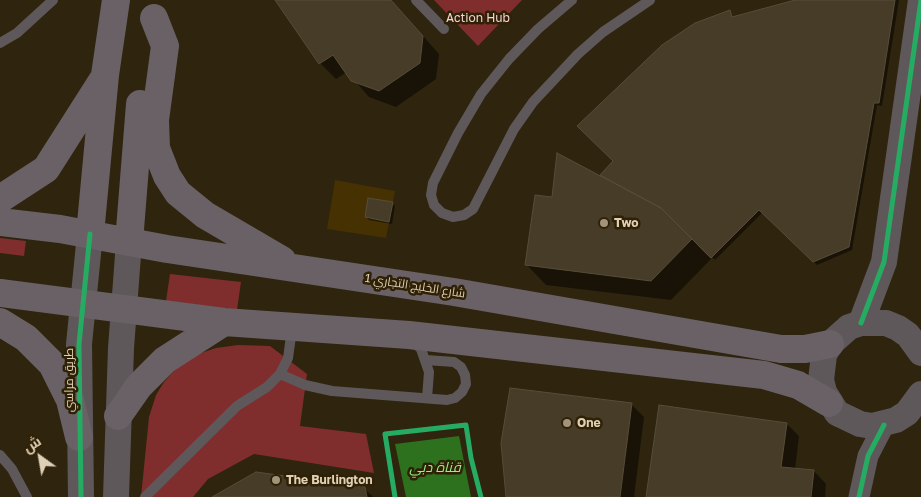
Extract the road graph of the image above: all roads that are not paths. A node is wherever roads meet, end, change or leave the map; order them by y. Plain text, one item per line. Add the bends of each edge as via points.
1 (53, 0) edge
2 (116, 0) edge
3 (416, 0) edge
4 (572, 0) edge
5 (650, 0) edge
6 (921, 0) edge
7 (156, 9) edge
8 (444, 29) dead end
9 (0, 43) edge
10 (105, 75) junction
11 (0, 199) edge
12 (0, 222) edge
13 (90, 234) junction
14 (129, 242) junction
15 (884, 262) junction
16 (294, 267) junction
17 (0, 293) edge
18 (83, 303) junction
19 (124, 308) junction
20 (0, 322) edge
21 (224, 322) junction
22 (861, 323) junction
23 (894, 326) junction
24 (292, 327) junction
25 (408, 335) junction
26 (830, 344) junction
27 (921, 354) edge
28 (426, 360) junction
29 (280, 374) junction
30 (921, 394) edge
31 (427, 398) junction
32 (829, 403) junction
33 (118, 416) junction
34 (853, 422) junction
35 (884, 425) junction
36 (79, 437) junction
37 (0, 455) edge
38 (863, 473) junction
39 (27, 497) edge
40 (81, 497) edge
41 (116, 497) edge
42 (145, 497) edge
43 (859, 497) edge

1 - 9 lane via 18,33
2 - 10 main road, طريق مراسي
3 - 8 lane
4 - 5 lane via 538,29 481,94 433,183 434,205 442,214 453,217 473,209 514,129 533,102 603,32
6 - 15 street
7 - 14 main road via 139,113
7 - 16 main road via 165,46 155,120 156,148 166,176 178,193 205,215
10 - 11 main road via 46,169
10 - 13 main road, طريق مراسي
12 - 13 main road, شارع الخليج التجاري 1
13 - 14 main road, شارع الخليج التجاري 1
13 - 18 street, طريق مراسي
14 - 16 main road, شارع الخليج التجاري 1
14 - 19 street
15 - 22 street
15 - 23 street
16 - 26 main road, شارع الخليج التجاري 1 via 782,349
17 - 18 main road
18 - 19 main road
18 - 36 street, طريق مراسي
19 - 21 main road
19 - 33 street
20 - 36 main road via 26,338 52,364 70,400
21 - 24 main road
21 - 33 main road via 164,360 139,386
22 - 23 street via 874,321
22 - 26 street via 849,327
23 - 27 street via 908,335
24 - 25 main road
24 - 29 lane via 288,358
25 - 28 lane
25 - 32 main road via 764,375 798,385
26 - 32 street via 821,367
28 - 31 lane via 429,372
28 - 31 lane via 454,362 461,367 466,384 455,398
29 - 31 lane via 319,389
29 - 42 lane via 237,406
30 - 35 street via 907,413
32 - 34 street
33 - 41 street
34 - 35 street
34 - 38 street
35 - 38 street
36 - 40 street, طريق مراسي
37 - 39 lane via 12,469
38 - 43 street

